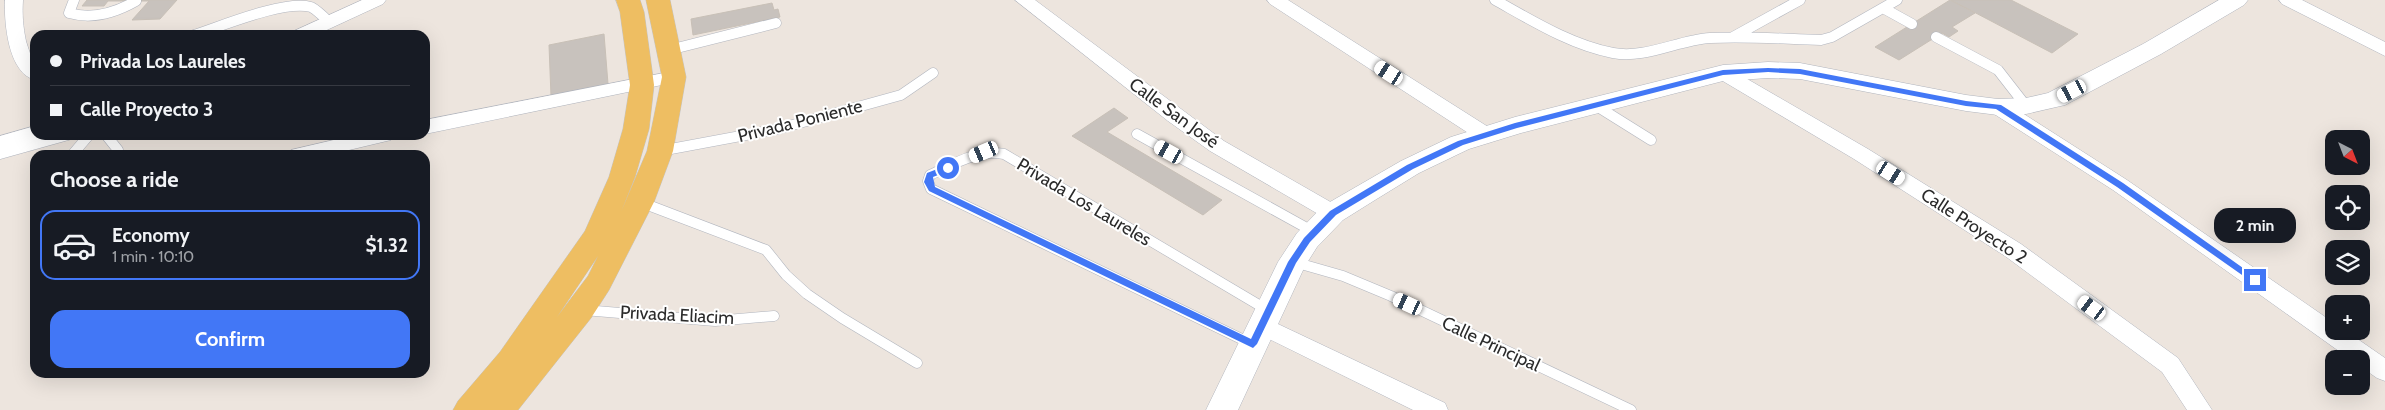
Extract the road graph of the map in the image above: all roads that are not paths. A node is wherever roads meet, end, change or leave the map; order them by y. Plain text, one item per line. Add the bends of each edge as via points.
1 (74, 0) edge
2 (377, 0) edge
3 (628, 0) edge
4 (658, 0) edge
5 (1024, 0) edge
6 (1276, 0) edge
7 (1496, 0) edge
8 (1800, 0) edge
9 (1897, 0) edge
10 (2234, 0) edge
11 (2288, 0) edge
12 (136, 1) edge
13 (9, 6) edge
14 (1883, 8) junction
15 (329, 22) junction
16 (776, 23) dead end
17 (1912, 24) dead end
18 (204, 30) edge
19 (312, 30) edge
20 (1733, 37) junction
21 (1936, 37) dead end
22 (669, 50) junction
23 (2385, 50) edge
24 (30, 66) edge
25 (933, 73) dead end
26 (1723, 73) junction
27 (674, 77) junction
28 (642, 85) junction
29 (1595, 105) junction
30 (2026, 106) junction
31 (1998, 107) junction
32 (430, 126) edge
33 (1137, 134) dead end
34 (30, 135) edge
35 (1486, 135) junction
36 (50, 140) edge
37 (85, 140) edge
38 (110, 140) edge
39 (364, 140) edge
40 (1651, 140) dead end
41 (0, 144) edge
42 (76, 150) edge
43 (118, 150) edge
44 (323, 150) edge
45 (660, 151) junction
46 (0, 154) edge
47 (640, 202) junction
48 (1333, 213) junction
49 (1314, 232) junction
50 (1292, 262) junction
51 (580, 310) junction
52 (774, 316) dead end
53 (1261, 327) junction
54 (916, 363) dead end
55 (2385, 371) edge
56 (1611, 406) edge
57 (469, 410) edge
58 (499, 410) edge
59 (1222, 410) edge
60 (1436, 410) edge
61 (1631, 410) edge
62 (2200, 410) edge

1 - 12 lane via 70,13 80,18 112,13
2 - 15 street
3 - 28 main road
4 - 22 main road
5 - 48 street, Calle San José via 1217,146
6 - 35 street
7 - 20 lane via 1536,23 1614,53 1641,53 1709,38
8 - 20 lane
9 - 14 lane
10 - 30 main road via 2152,49 2056,99
11 - 23 street
13 - 24 street via 19,50
14 - 17 lane
14 - 20 lane via 1821,40
15 - 18 lane via 310,7 294,1 274,1 250,7
15 - 19 street
16 - 22 lane
21 - 30 lane via 1998,70
22 - 27 main road
25 - 45 lane, Privada Poniente via 900,95 778,129
26 - 29 main road
26 - 31 main road via 1800,71
26 - 62 street, Calle Proyecto 2 via 1861,154 2013,250 2170,365
27 - 28 street
27 - 45 main road
28 - 32 street
28 - 57 main road via 636,129 625,167 598,234 511,361
29 - 35 main road
29 - 40 lane
30 - 31 main road
31 - 55 street via 2120,185
33 - 49 lane
34 - 41 street
35 - 48 main road via 1460,143 1410,167
36 - 46 lane
37 - 42 lane
38 - 43 lane
39 - 44 street
45 - 47 main road
47 - 51 main road via 599,282
47 - 54 lane via 766,250 807,294
48 - 49 main road
49 - 50 main road
50 - 53 main road
50 - 56 lane, Calle Principal via 1343,276 1382,293
51 - 52 lane, Privada Eliacim via 715,321
51 - 58 main road
53 - 53 lane, Privada Los Laureles via 1004,154 984,152 930,175 931,189
53 - 59 main road
53 - 60 street
56 - 61 lane, Calle Principal

